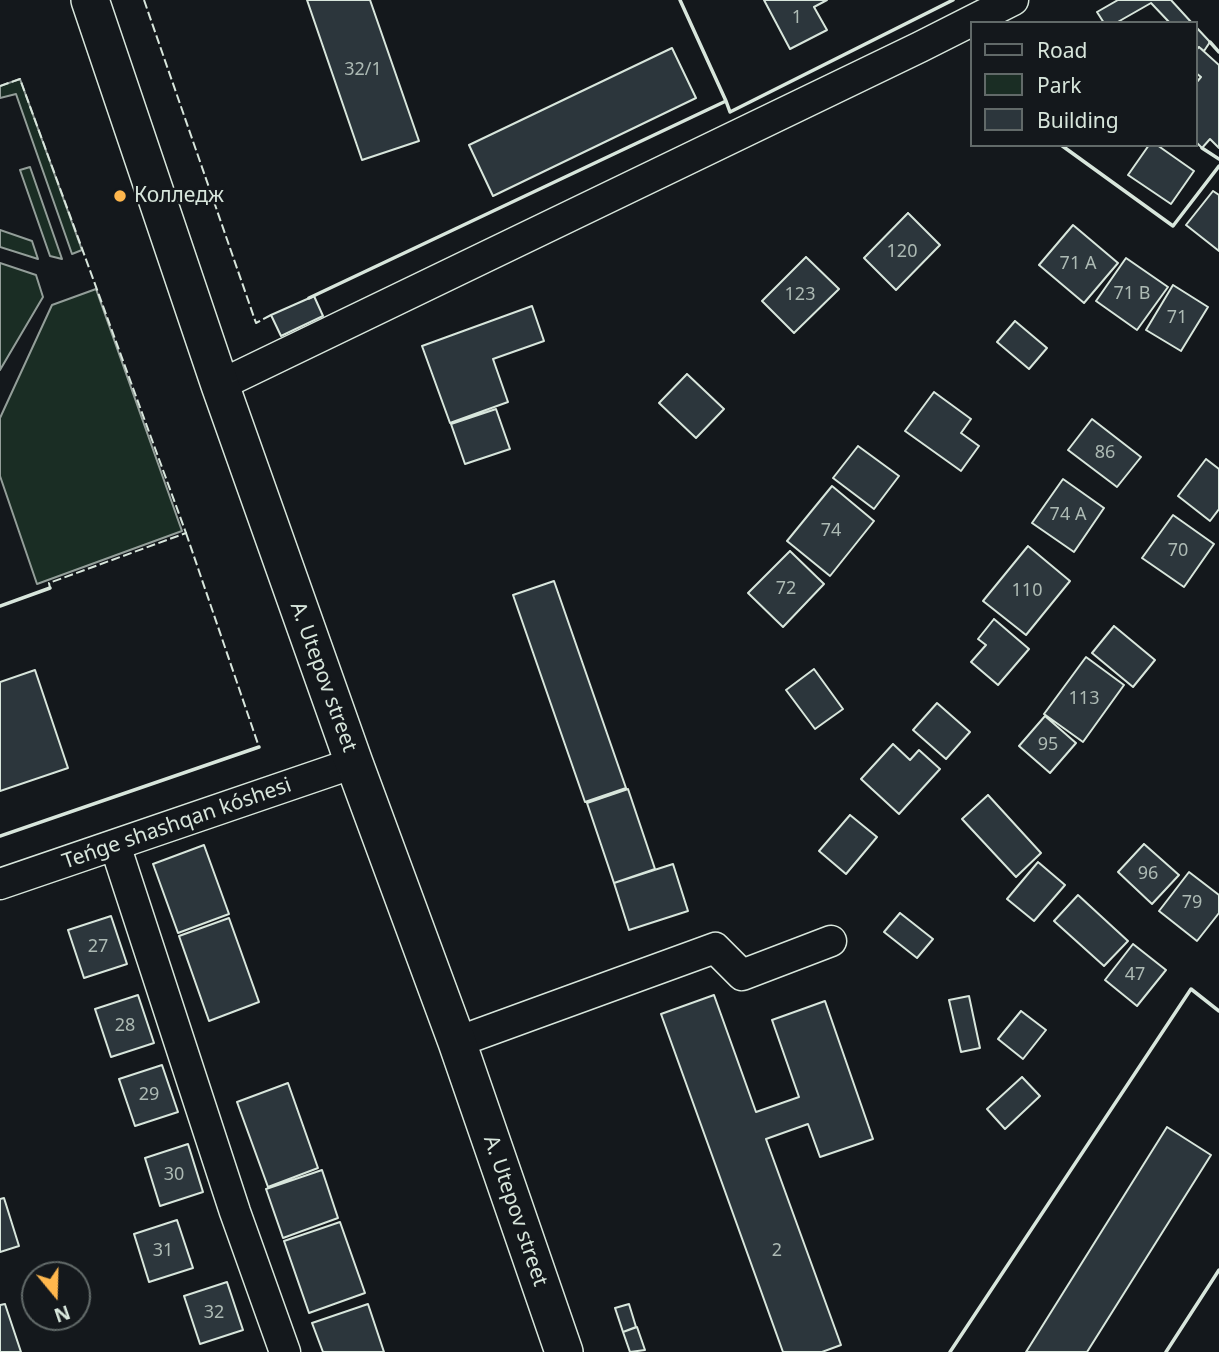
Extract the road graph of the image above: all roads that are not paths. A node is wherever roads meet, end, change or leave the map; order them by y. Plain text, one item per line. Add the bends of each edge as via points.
1 (90, 0) edge
2 (1012, 0) edge
3 (971, 21) edge
4 (970, 22) edge
5 (220, 385) junction
6 (354, 763) junction
7 (115, 845) junction
8 (0, 884) edge
9 (831, 942) dead end
10 (457, 1042) junction
11 (285, 1352) edge
12 (564, 1352) edge

1 - 5 main road, A. Utepov street
2 - 3 street
4 - 5 street
5 - 6 main road, A. Utepov street
6 - 7 street, Teńge shashqan kóshesi
6 - 10 main road, A. Utepov street
7 - 8 street, Teńge shashqan kóshesi
7 - 11 street via 234,1212
9 - 10 street via 742,975 715,948
10 - 12 main road, A. Utepov street

